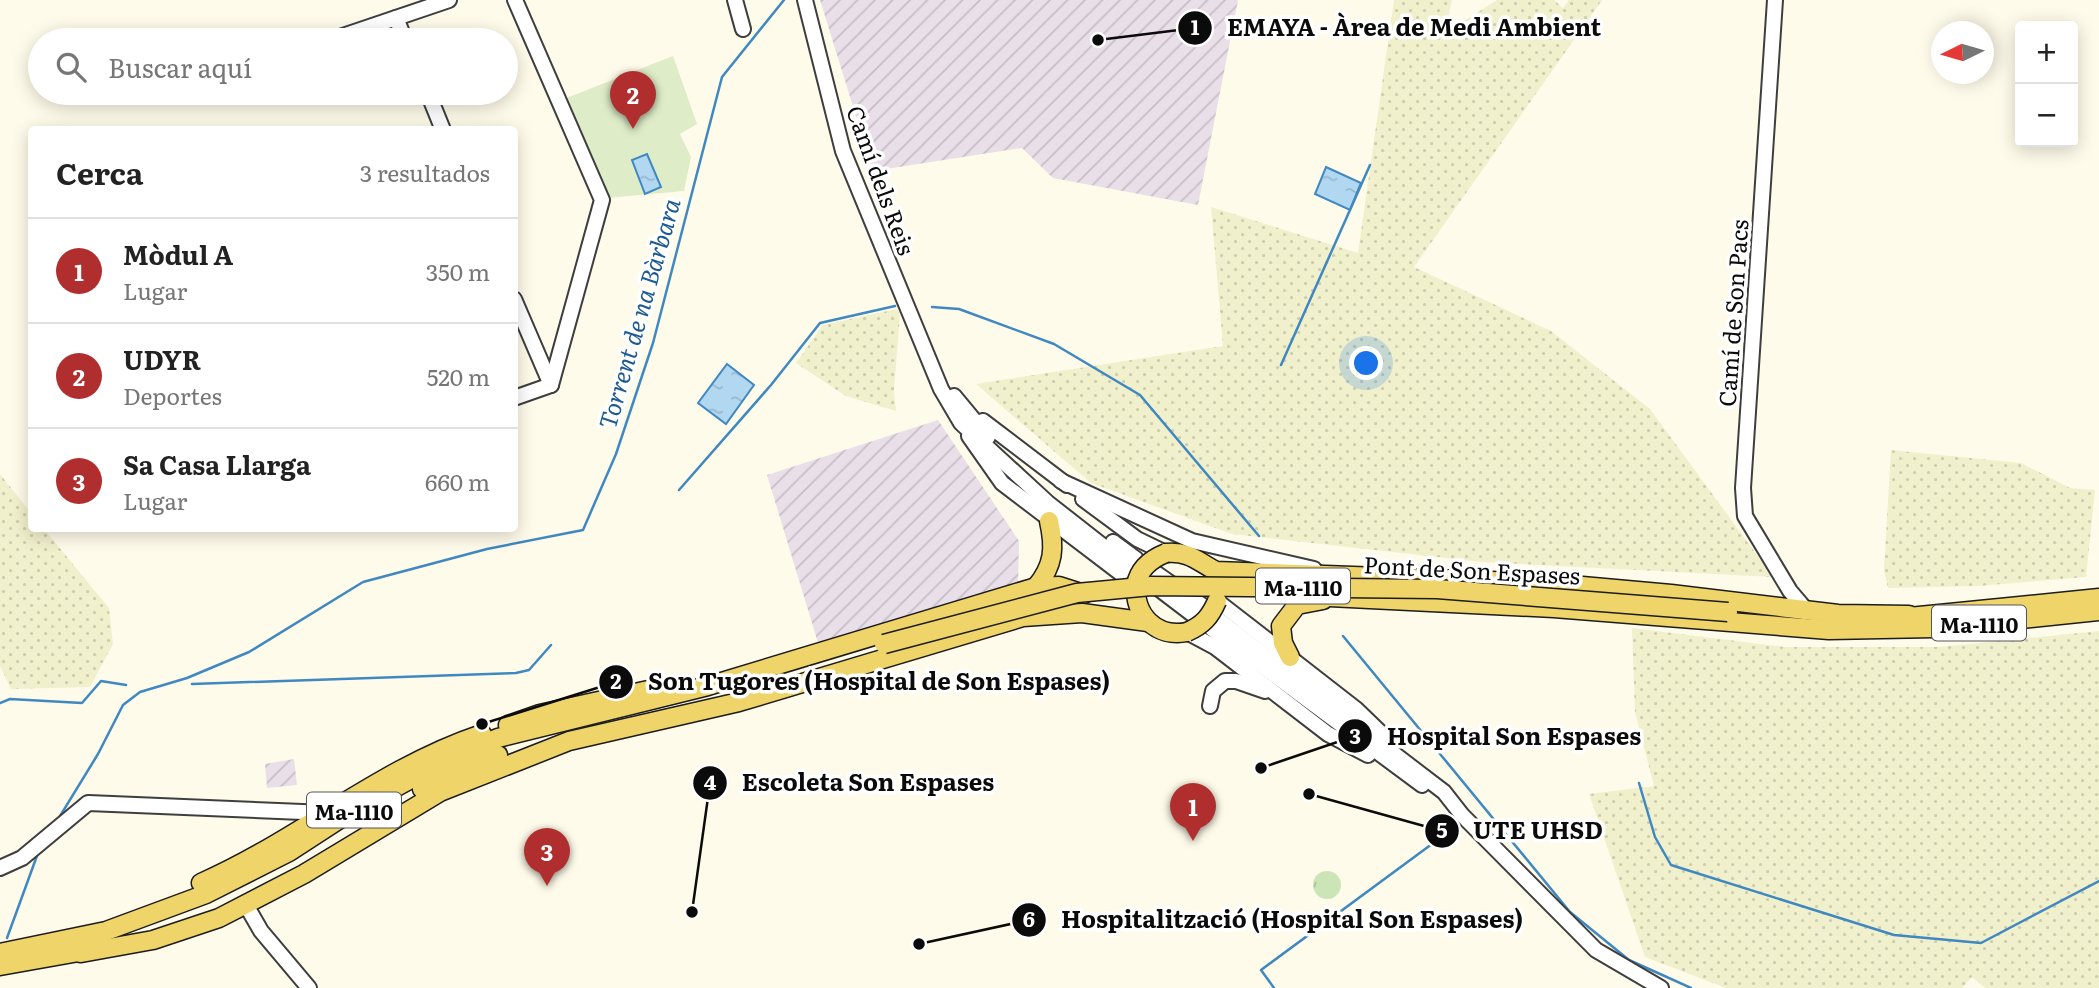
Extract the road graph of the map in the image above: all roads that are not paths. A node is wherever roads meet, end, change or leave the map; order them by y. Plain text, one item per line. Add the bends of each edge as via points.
1 (449, 0) edge
2 (515, 0) edge
3 (735, 0) edge
4 (805, 0) edge
5 (1775, 0) edge
6 (396, 18) junction
7 (366, 28) edge
8 (400, 28) edge
9 (743, 29) dead end
10 (433, 105) edge
11 (441, 126) edge
12 (518, 308) edge
13 (934, 370) junction
14 (551, 385) junction
15 (518, 397) edge
16 (958, 401) junction
17 (961, 423) junction
18 (1061, 481) junction
19 (1049, 521) junction
20 (1166, 553) junction
21 (1208, 567) junction
22 (1329, 574) junction
23 (1140, 576) junction
24 (1036, 587) junction
25 (1361, 598) junction
26 (2099, 598) edge
27 (1204, 610) junction
28 (1807, 611) junction
29 (2099, 611) edge
30 (1728, 612) junction
31 (1909, 615) junction
32 (1148, 622) junction
33 (1215, 625) dead end
34 (1859, 629) junction
35 (1290, 657) junction
36 (855, 666) junction
37 (754, 671) junction
38 (711, 693) junction
39 (1285, 701) junction
40 (1210, 706) dead end
41 (1401, 764) junction
42 (327, 813) junction
43 (0, 868) edge
44 (246, 905) junction
45 (39, 947) junction
46 (0, 953) edge
47 (81, 953) junction
48 (0, 966) edge
49 (309, 988) edge
50 (1661, 988) edge

1 - 6 street
2 - 14 street via 602,200
3 - 9 street
4 - 13 street, Camí dels Reis via 843,151
5 - 28 street, Camí de Son Pacs via 1743,488 1745,516
6 - 7 street
6 - 8 street
10 - 11 street
12 - 14 street
13 - 16 street, Camí dels Reis
13 - 17 street, Camí dels Reis
14 - 15 street
16 - 18 street
16 - 23 street, Camí dels Reis via 998,448
17 - 19 street via 1002,483
17 - 23 street, Camí dels Reis via 1048,503
18 - 20 street via 1137,539
18 - 22 street via 1192,541
19 - 23 street
19 - 24 main road via 1052,561
20 - 21 main road, Ma-1110 via 1194,556
20 - 23 main road, bridge via 1153,559
21 - 22 main road, Ma-1110 via 1216,571
21 - 27 main road
22 - 28 main road, Ma-1110 via 1549,583
23 - 24 main road, Ma-1110 via 1109,599 1059,586
23 - 27 street, Camí dels Reis
23 - 32 main road via 1140,612
24 - 37 main road, Ma-1110
25 - 27 main road, Ma-1110
25 - 34 main road, Ma-1110
25 - 35 main road via 1297,605 1281,626
26 - 31 main road, Ma-1110
27 - 32 main road, Ma-1110 via 1168,633
27 - 35 street
27 - 39 street via 1215,647
28 - 31 main road, Ma-1110
29 - 34 main road, Ma-1110 via 1934,628
30 - 31 main road, Ma-1110 via 1857,618
30 - 34 main road, Ma-1110
30 - 38 main road, Pont de Son Espases / Ma-1110, bridge via 1449,590 1152,586 1077,593
32 - 36 main road, Ma-1110 via 1082,612 1023,617
33 - 41 street
35 - 41 street via 1356,709
36 - 38 main road, Ma-1110
36 - 44 main road via 739,702 569,741 526,756 440,792
37 - 38 main road, Ma-1110
37 - 42 main road via 647,688 540,714 422,757
38 - 45 main road, Ma-1110 via 677,695 498,738 436,765 230,883 106,932
38 - 47 main road, Ma-1110 via 544,739 446,776 246,893 135,938
39 - 40 street via 1258,688 1225,681 1213,691
39 - 41 street via 1328,734
41 - 50 street via 1444,792 1596,950
42 - 43 street via 88,803 22,858
42 - 45 main road via 222,874 159,903
44 - 47 main road via 153,940
44 - 49 street via 261,931
45 - 46 main road, Ma-1110
47 - 48 main road, Ma-1110

